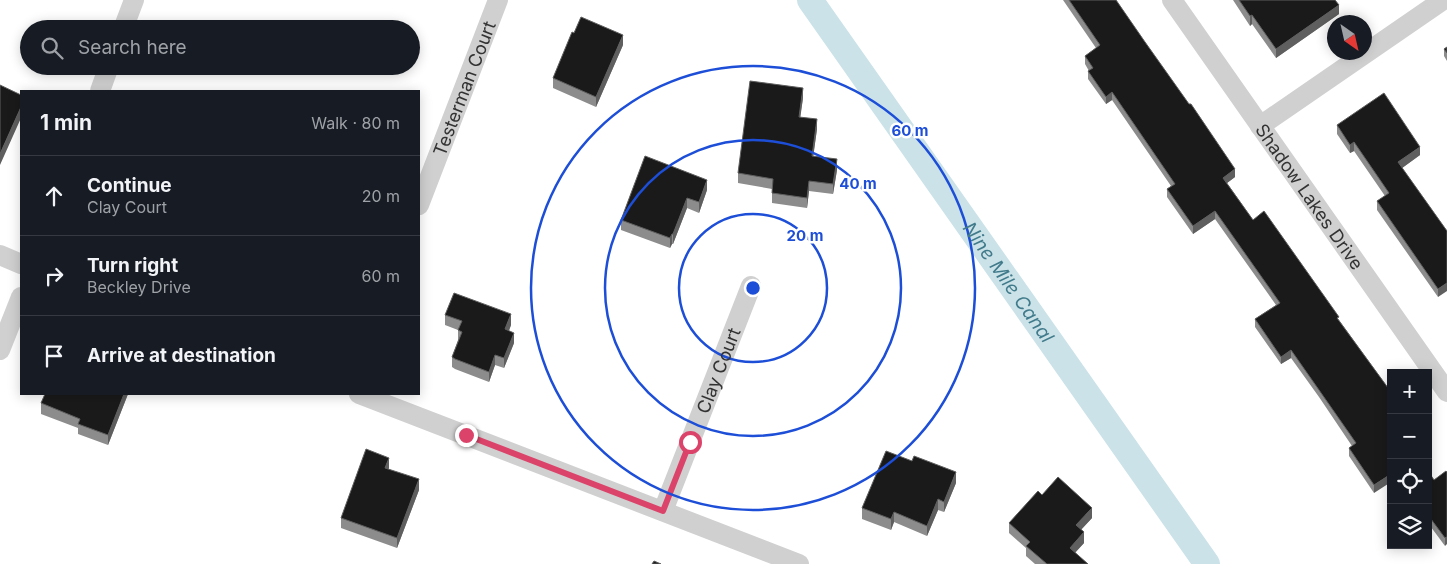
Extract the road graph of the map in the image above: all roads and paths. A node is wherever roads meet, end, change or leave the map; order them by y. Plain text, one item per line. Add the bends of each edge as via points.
1 (134, 0) edge
2 (498, 0) edge
3 (1172, 0) edge
4 (1443, 0) edge
5 (126, 20) edge
6 (106, 75) edge
7 (100, 90) edge
8 (1260, 126) junction
9 (420, 203) edge
10 (0, 255) edge
11 (20, 264) edge
12 (751, 286) dead end
13 (20, 299) edge
14 (0, 350) edge
15 (1447, 392) edge
16 (362, 395) edge
17 (663, 511) junction
18 (799, 564) edge

1 - 5 street
2 - 9 street, Testerman Court
3 - 8 street, Shadow Lakes Drive
4 - 8 street
6 - 7 street
8 - 15 street, Shadow Lakes Drive
10 - 11 street
12 - 17 street, Clay Court
13 - 14 street
16 - 17 street
17 - 18 street

